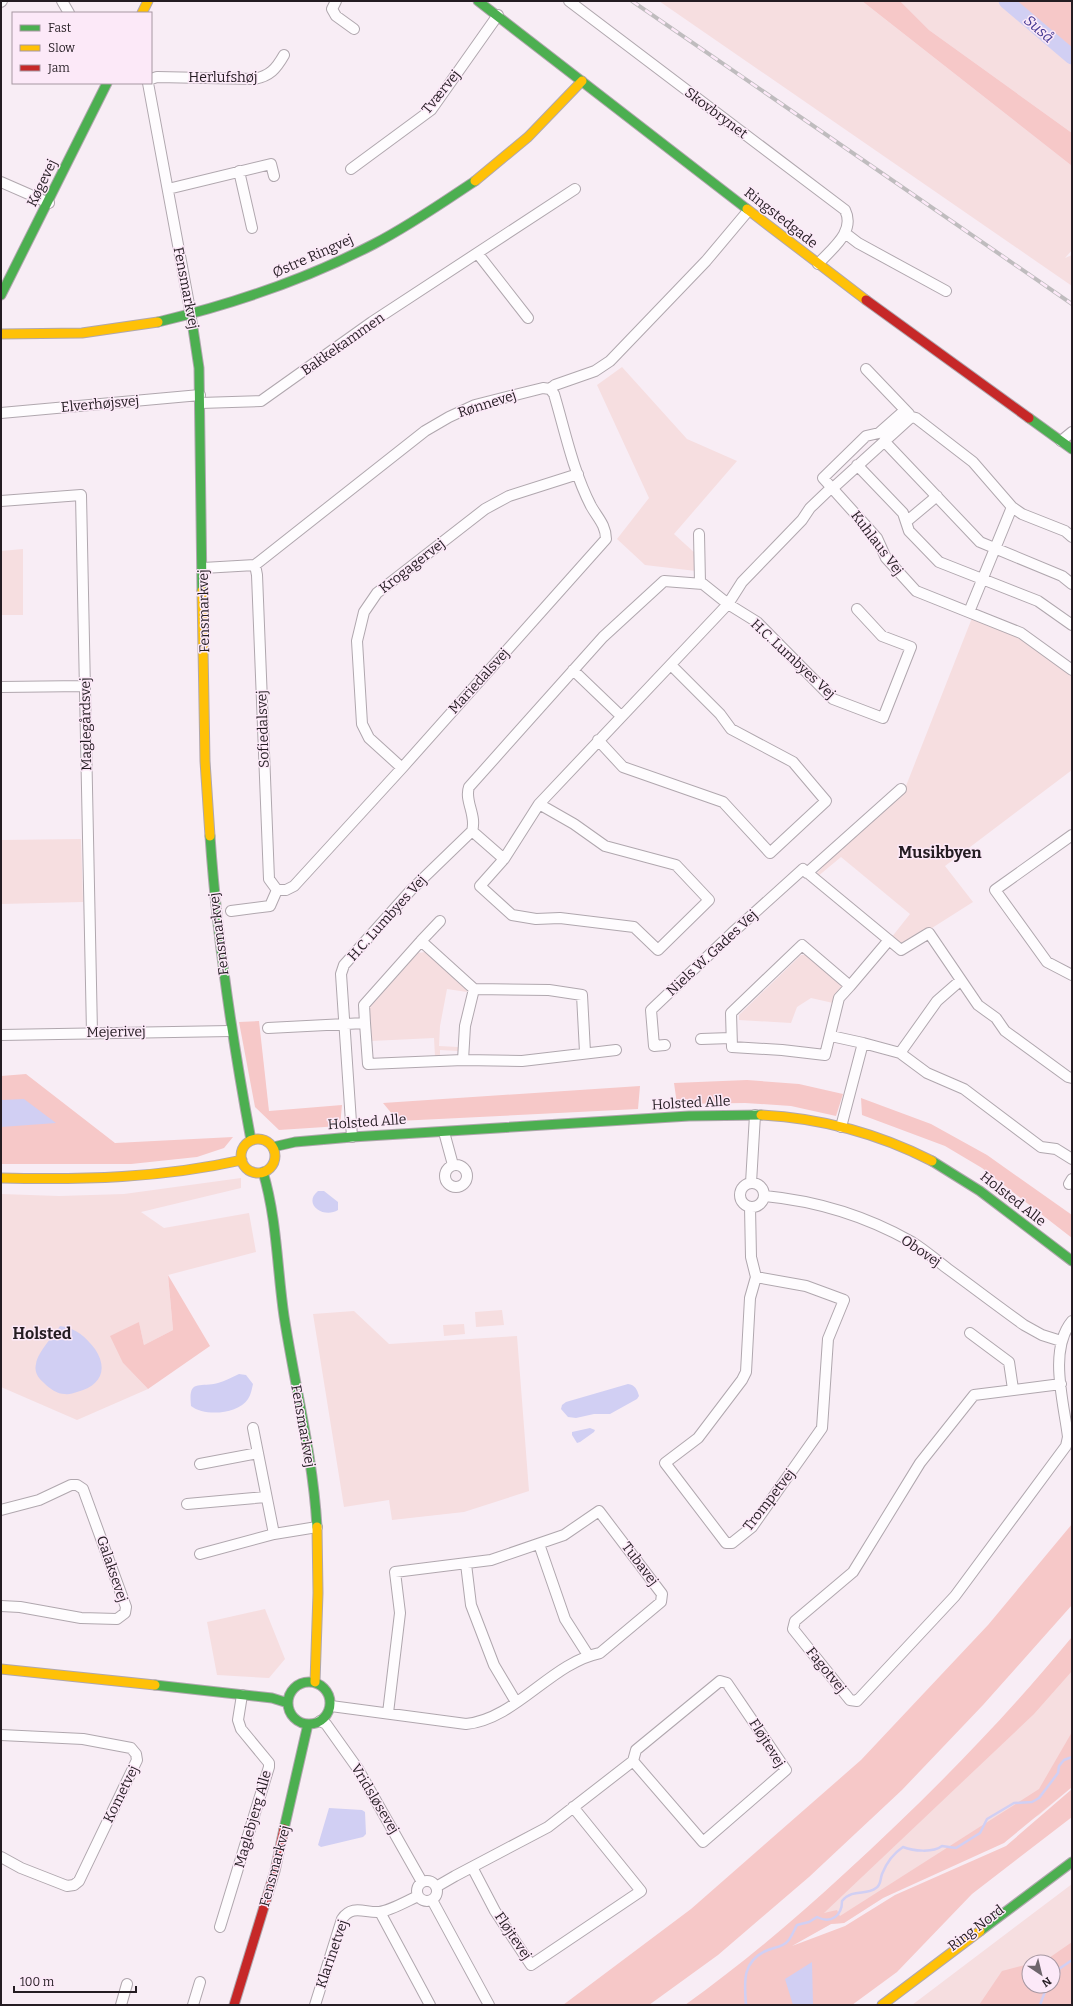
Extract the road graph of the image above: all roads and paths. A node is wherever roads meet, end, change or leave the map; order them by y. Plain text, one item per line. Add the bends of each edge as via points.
1 (62, 1) edge
2 (148, 1) edge
3 (336, 1) edge
4 (478, 1) edge
5 (570, 1) edge
6 (68, 12) edge
7 (142, 12) edge
8 (498, 15) junction
9 (354, 29) dead end
10 (284, 55) dead end
11 (152, 79) edge
12 (582, 81) junction
13 (107, 84) edge
14 (148, 84) edge
15 (351, 169) dead end
16 (239, 171) junction
17 (274, 176) dead end
18 (1, 182) edge
19 (168, 189) junction
20 (574, 189) dead end
21 (48, 203) junction
22 (748, 211) junction
23 (252, 228) dead end
24 (845, 233) junction
25 (478, 254) junction
26 (818, 264) junction
27 (946, 292) dead end
28 (1, 295) edge
29 (191, 315) junction
30 (528, 318) dead end
31 (1, 334) edge
32 (866, 369) dead end
33 (550, 389) junction
34 (200, 399) junction
35 (905, 410) junction
36 (1, 413) edge
37 (912, 417) junction
38 (1072, 432) edge
39 (884, 441) junction
40 (1060, 441) junction
41 (1072, 449) edge
42 (857, 466) junction
43 (578, 474) junction
44 (833, 487) junction
45 (937, 496) junction
46 (1, 501) edge
47 (1012, 507) junction
48 (906, 522) junction
49 (699, 534) dead end
50 (1072, 537) edge
51 (995, 547) junction
52 (255, 565) junction
53 (203, 568) junction
54 (982, 579) junction
55 (700, 583) junction
56 (1072, 584) edge
57 (728, 604) junction
58 (857, 609) dead end
59 (969, 612) junction
60 (1072, 625) edge
61 (670, 665) junction
62 (573, 670) junction
63 (1072, 670) edge
64 (85, 686) junction
65 (1, 687) edge
66 (620, 716) junction
67 (598, 740) junction
68 (402, 768) junction
69 (901, 789) dead end
70 (539, 804) junction
71 (472, 831) junction
72 (1072, 834) edge
73 (504, 859) junction
74 (807, 873) junction
75 (277, 890) junction
76 (231, 911) dead end
77 (440, 921) dead end
78 (889, 940) junction
79 (421, 942) junction
80 (1072, 975) edge
81 (961, 980) junction
82 (850, 986) junction
83 (474, 989) junction
84 (365, 1022) junction
85 (344, 1023) junction
86 (268, 1028) dead end
87 (231, 1031) junction
88 (92, 1033) junction
89 (1, 1035) edge
90 (831, 1036) junction
91 (731, 1038) junction
92 (701, 1039) dead end
93 (863, 1043) junction
94 (665, 1045) dead end
95 (616, 1050) dead end
96 (585, 1052) junction
97 (900, 1053) junction
98 (463, 1060) junction
99 (1072, 1078) edge
100 (755, 1115) junction
101 (841, 1127) junction
102 (444, 1132) junction
103 (352, 1137) junction
104 (251, 1140) junction
105 (273, 1147) junction
106 (1072, 1159) edge
107 (242, 1160) junction
108 (453, 1165) dead end
109 (263, 1172) junction
110 (1, 1178) edge
111 (751, 1183) junction
112 (765, 1196) junction
113 (750, 1207) junction
114 (1072, 1261) edge
115 (756, 1277) junction
116 (1072, 1321) edge
117 (970, 1333) dead end
118 (1061, 1342) junction
119 (1061, 1384) junction
120 (1013, 1389) junction
121 (253, 1428) dead end
122 (258, 1453) junction
123 (200, 1464) dead end
124 (266, 1497) junction
125 (187, 1504) dead end
126 (1, 1510) edge
127 (317, 1527) junction
128 (274, 1534) junction
129 (538, 1544) junction
130 (200, 1554) dead end
131 (466, 1564) junction
132 (1, 1606) edge
133 (588, 1656) junction
134 (1, 1669) edge
135 (315, 1682) junction
136 (242, 1695) junction
137 (288, 1702) junction
138 (516, 1702) junction
139 (331, 1706) junction
140 (388, 1713) junction
141 (320, 1721) junction
142 (308, 1724) junction
143 (1, 1735) edge
144 (633, 1761) junction
145 (573, 1807) junction
146 (1, 1857) edge
147 (1072, 1862) edge
148 (472, 1867) junction
149 (1072, 1873) edge
150 (422, 1882) junction
151 (436, 1887) junction
152 (418, 1896) junction
153 (432, 1900) junction
154 (380, 1912) junction
155 (220, 1927) dead end
156 (200, 1982) dead end
157 (127, 1984) dead end
158 (121, 2005) edge
159 (193, 2005) edge
160 (234, 2005) edge
161 (315, 2005) edge
162 (430, 2005) edge
163 (489, 2005) edge
164 (882, 2005) edge
165 (896, 2005) edge

1 - 6 street
2 - 7 main road
3 - 9 street via 332,9 333,14
4 - 8 main road, Ringstedgade
5 - 24 street, Skovbrynet via 845,210 849,221
8 - 12 main road, Ringstedgade
8 - 15 street, Tværvej via 430,110
10 - 11 street, Herlufshøj via 276,68 266,76 254,79
12 - 22 main road, Ringstedgade
12 - 29 main road, Østre Ringvej via 519,146 474,182 416,221 354,254 300,278 245,299
13 - 21 main road, Køgevej
14 - 19 street, Fensmarkvej
16 - 17 street via 271,164
16 - 19 street
16 - 23 street
18 - 21 street
19 - 29 street, Fensmarkvej
20 - 25 street, Bakkekammen
21 - 28 main road, Køgevej
22 - 26 main road, Ringstedgade
22 - 33 street, Rønnevej via 706,261 610,361 595,371
24 - 26 street
24 - 27 street via 858,243
25 - 30 street
25 - 34 street, Bakkekammen via 372,322 261,401
26 - 40 main road, Ringstedgade
29 - 31 main road, Østre Ringvej via 92,332
29 - 34 main road, Fensmarkvej via 199,368
32 - 35 street
33 - 43 street, Mariedalsvej via 554,394
33 - 52 street, Rønnevej via 543,388 475,405 449,417 425,432
34 - 36 street, Elverhøjsvej
34 - 53 main road, Fensmarkvej
35 - 37 street
35 - 44 street, Kuhlaus Vej via 879,433 866,436 823,478
37 - 39 street
37 - 47 street via 920,420 973,462
38 - 40 street
39 - 42 street
39 - 45 street
40 - 41 main road, Ringstedgade
42 - 44 street
42 - 48 street via 903,513
43 - 68 street, Mariedalsvej via 591,506 606,530 606,539
43 - 68 street, Krogagervej via 509,496 485,509 377,593 364,612 357,641 361,721 369,738
44 - 57 street via 810,508 802,520 742,582
44 - 59 street, Kuhlaus Vej via 878,538 886,558 916,591
45 - 48 street
45 - 51 street via 980,542
46 - 64 street, Maglegårdsvej via 81,495
47 - 50 street via 1022,514 1065,531
47 - 51 street
48 - 54 street via 909,531 939,562
49 - 55 street
51 - 54 street
51 - 56 street via 1062,576
52 - 53 street
52 - 75 street, Sofiedalsvej via 269,879
53 - 87 main road, Fensmarkvej via 206,768 215,908
54 - 59 street
54 - 60 street via 1038,602
55 - 57 street, H.C. Lumbyes Vej
55 - 62 street via 664,581 603,637
57 - 58 street, H.C. Lumbyes Vej via 757,622 833,699 882,718 911,647 882,636
57 - 61 street
59 - 63 street, Kuhlaus Vej via 1021,633
61 - 66 street
61 - 67 street via 720,714 731,729 793,762 826,802 770,853 724,802 623,766
62 - 66 street
62 - 71 street via 470,787 468,796 474,822
64 - 65 street
64 - 88 street, Maglegårdsvej
66 - 67 street
67 - 70 street
68 - 75 street, Mariedalsvej via 294,886 286,890
69 - 74 street, Niels W. Gades Vej
70 - 73 street
70 - 73 street via 605,846 676,865 709,900 658,950 634,927 560,918 512,916 480,886
71 - 73 street
71 - 85 street, H.C. Lumbyes Vej via 411,890 344,965 341,974
72 - 80 street via 996,890 1047,962
74 - 78 street
74 - 94 street, Niels W. Gades Vej via 803,869 651,1010 654,1046
75 - 76 street via 270,906
77 - 79 street
78 - 81 street via 901,950 929,933
78 - 82 street
79 - 83 street
79 - 84 street via 364,1005
81 - 97 street via 937,1001
81 - 99 street via 978,1005 996,1018 1005,1031
82 - 90 street via 839,998
82 - 91 street via 802,945 732,1013
83 - 96 street via 549,990 582,995
83 - 98 street via 465,1026
84 - 85 street
84 - 98 street via 368,1064
85 - 86 street
85 - 103 street, H.C. Lumbyes Vej
87 - 88 street, Mejerivej
87 - 104 main road, Fensmarkvej
88 - 89 street, Mejerivej
90 - 91 street via 825,1055 732,1047
90 - 93 street
91 - 92 street
93 - 97 street
93 - 101 street
95 - 96 street
96 - 98 street via 522,1061
97 - 106 street via 927,1073 964,1089 1041,1147 1056,1149
100 - 101 main road, Holsted Alle via 787,1117
100 - 102 main road, Holsted Alle via 723,1114
100 - 111 street
101 - 114 main road, Holsted Alle via 892,1144 964,1180
102 - 103 main road, Holsted Alle
102 - 108 street
103 - 105 main road, Holsted Alle via 295,1142
104 - 105 main road via 261,1139
104 - 107 main road via 243,1148
105 - 109 main road via 274,1162
107 - 109 main road via 248,1170
107 - 110 main road via 142,1178
109 - 127 main road, Fensmarkvej via 274,1218 284,1315 311,1470
111 - 112 street via 761,1186
111 - 113 street via 742,1189 740,1196 743,1204
112 - 113 street via 761,1204
112 - 118 street, Obovej via 800,1200 834,1208 888,1230 915,1244 1024,1326
113 - 115 street, Trompetvej via 751,1257
115 - 115 street, Trompetvej via 750,1298 747,1363 742,1380 698,1438 665,1463 726,1543 732,1543 752,1527 822,1428 828,1339 844,1300 806,1286
116 - 118 street, Fagotvej
117 - 120 street via 1009,1362
118 - 119 street, Fagotvej
119 - 120 street, Fagotvej
119 - 120 street, Fagotvej via 1068,1437 1066,1446 955,1596 857,1701 850,1700 793,1629 795,1621 853,1572 920,1463 970,1398 977,1394
121 - 122 street
122 - 123 street
122 - 124 street
124 - 125 street
124 - 128 street
126 - 132 street, Galaksevej via 39,1500 71,1485 83,1489 126,1607 125,1613 117,1619 81,1618
127 - 128 street
127 - 135 main road, Fensmarkvej via 318,1609
128 - 130 street
129 - 131 street, Tubavej via 491,1560
129 - 133 street via 565,1618
129 - 133 street, Tubavej via 573,1530 599,1510 662,1594 661,1602 624,1633 600,1653
131 - 138 street via 471,1605 494,1665
131 - 140 street, Tubavej via 395,1572 400,1613
133 - 138 street, Tubavej
134 - 136 main road
135 - 137 main road via 302,1682 296,1685
135 - 139 main road via 326,1688
136 - 137 main road
136 - 155 street, Maglebjerg Alle via 238,1720 269,1767
137 - 142 main road via 291,1715 301,1723
138 - 140 street, Tubavej via 488,1719 466,1724
139 - 140 street, Tubavej
139 - 141 main road
141 - 142 main road
141 - 150 street, Vridsløsevej via 326,1724 358,1769
142 - 160 main road, Fensmarkvej via 275,1871
143 - 146 street, Kometvej via 83,1739 131,1748 137,1760 79,1881 74,1885 67,1886 20,1868
144 - 144 street, Fløjtevej via 703,1842 786,1770 727,1683 720,1681 636,1750
144 - 145 street, Fløjtevej
145 - 148 street, Fløjtevej via 548,1827
145 - 148 street, Fløjtevej via 641,1891 531,1965 495,1911
147 - 164 main road
148 - 151 street, Fløjtevej
149 - 165 main road, Ring Nord
150 - 151 street via 431,1882
150 - 152 street via 416,1890
151 - 153 street via 437,1893
152 - 153 street via 426,1902
152 - 154 street, Klarinetvej
153 - 163 street
154 - 161 street, Klarinetvej via 355,1910 346,1913
154 - 162 street
156 - 159 street
157 - 158 street

